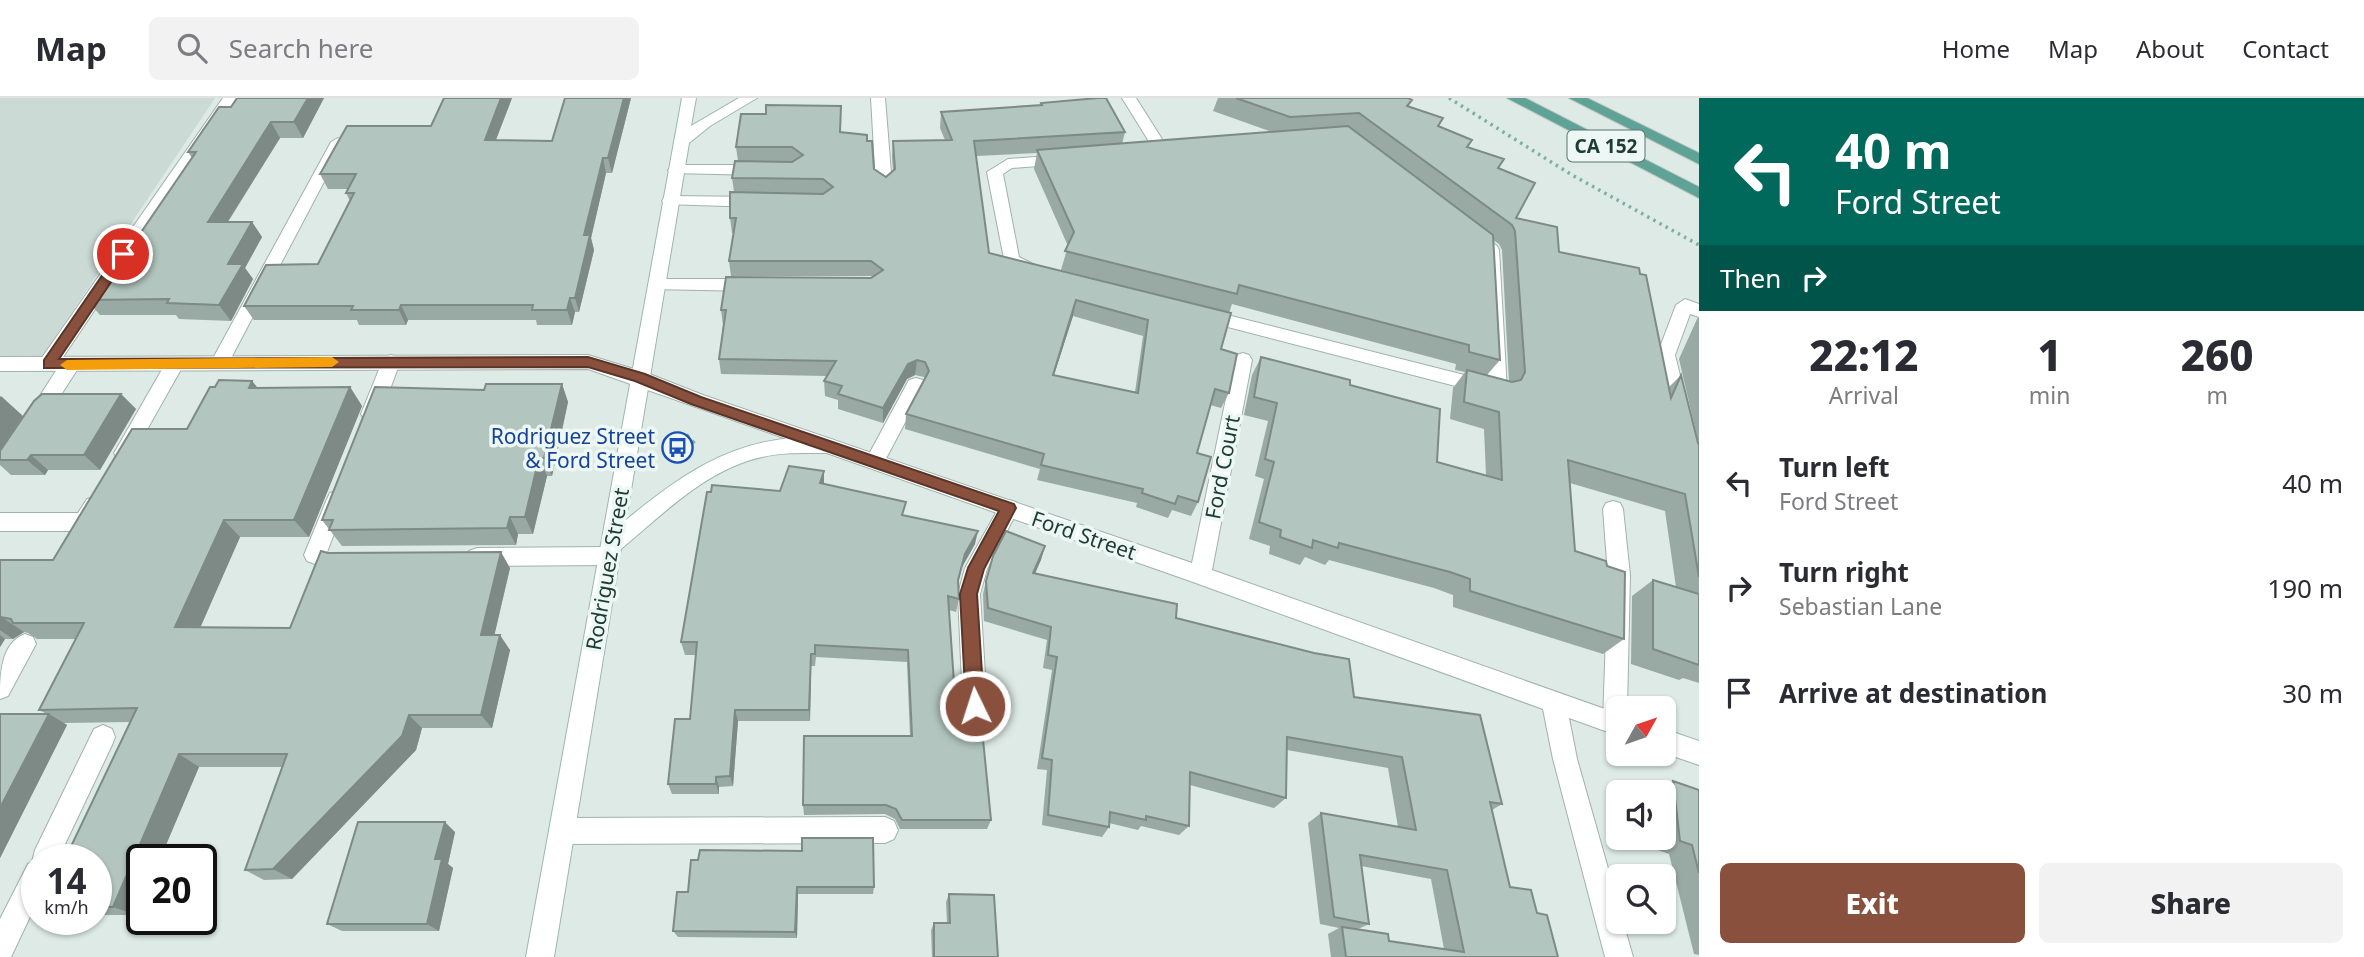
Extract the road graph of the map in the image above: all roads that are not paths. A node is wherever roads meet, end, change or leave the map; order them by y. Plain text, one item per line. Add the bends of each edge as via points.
1 (230, 98) edge
2 (689, 98) edge
3 (750, 98) edge
4 (878, 98) edge
5 (1129, 98) edge
6 (1514, 98) edge
7 (1576, 98) edge
8 (338, 142) edge
9 (680, 143) junction
10 (1162, 150) junction
11 (1699, 159) edge
12 (676, 170) junction
13 (780, 170) edge
14 (884, 185) edge
15 (1699, 193) edge
16 (670, 201) junction
17 (772, 202) edge
18 (657, 285) junction
19 (764, 285) edge
20 (1699, 310) edge
21 (1243, 360) dead end
22 (220, 362) junction
23 (391, 362) junction
24 (0, 364) edge
25 (48, 364) junction
26 (175, 364) junction
27 (70, 365) junction
28 (640, 378) junction
29 (916, 385) dead end
30 (366, 426) edge
31 (28, 429) edge
32 (1684, 434) edge
33 (827, 445) junction
34 (875, 461) junction
35 (116, 466) edge
36 (345, 478) edge
37 (103, 488) edge
38 (1009, 508) junction
39 (1614, 509) dead end
40 (0, 522) edge
41 (610, 550) junction
42 (315, 555) dead end
43 (452, 557) edge
44 (1200, 575) junction
45 (25, 644) edge
46 (0, 688) edge
47 (1617, 696) edge
48 (1554, 703) junction
49 (975, 706) edge
50 (1606, 720) edge
51 (103, 737) dead end
52 (1676, 745) edge
53 (1699, 753) edge
54 (885, 830) dead end
55 (562, 831) junction
56 (51, 844) edge
57 (21, 906) edge
58 (0, 949) edge
59 (540, 957) edge
60 (1619, 957) edge

1 - 25 street
2 - 9 street, Rodriguez Street
3 - 9 street via 697,127
4 - 14 street
5 - 10 street
6 - 15 main road, CA 152
7 - 11 main road, CA 152
8 - 22 street
9 - 12 street, Rodriguez Street
10 - 10 street via 1343,137 1491,250 1497,390 1031,270 1011,260 995,172 1008,164
12 - 13 street
12 - 16 street, Rodriguez Street
16 - 17 street
16 - 18 street, Rodriguez Street
18 - 19 street
18 - 28 street, Rodriguez Street
20 - 32 street via 1685,305 1666,355
21 - 44 street, Ford Court
22 - 23 street, Ford Street
22 - 26 street, Ford Street
23 - 28 street, Ford Street via 588,362
23 - 30 street
24 - 25 street, Ford Street
25 - 27 street, Ford Street
26 - 27 street, Ford Street
26 - 35 street
27 - 31 street
28 - 33 street, Ford Street
28 - 41 street, Rodriguez Street
29 - 34 street
33 - 34 street, Ford Street
33 - 41 street via 761,450 715,467 694,479
34 - 38 street, Ford Street
36 - 42 street
37 - 40 street via 84,522
38 - 44 street, Ford Street
38 - 49 street via 976,568 969,594
39 - 47 street via 1619,575
41 - 43 street
41 - 55 street, Rodriguez Street
44 - 48 street, Ford Street
45 - 46 street
48 - 50 street, Ford Street
48 - 60 street
51 - 56 street
52 - 53 street
54 - 55 street
55 - 59 street, Rodriguez Street
57 - 58 street

